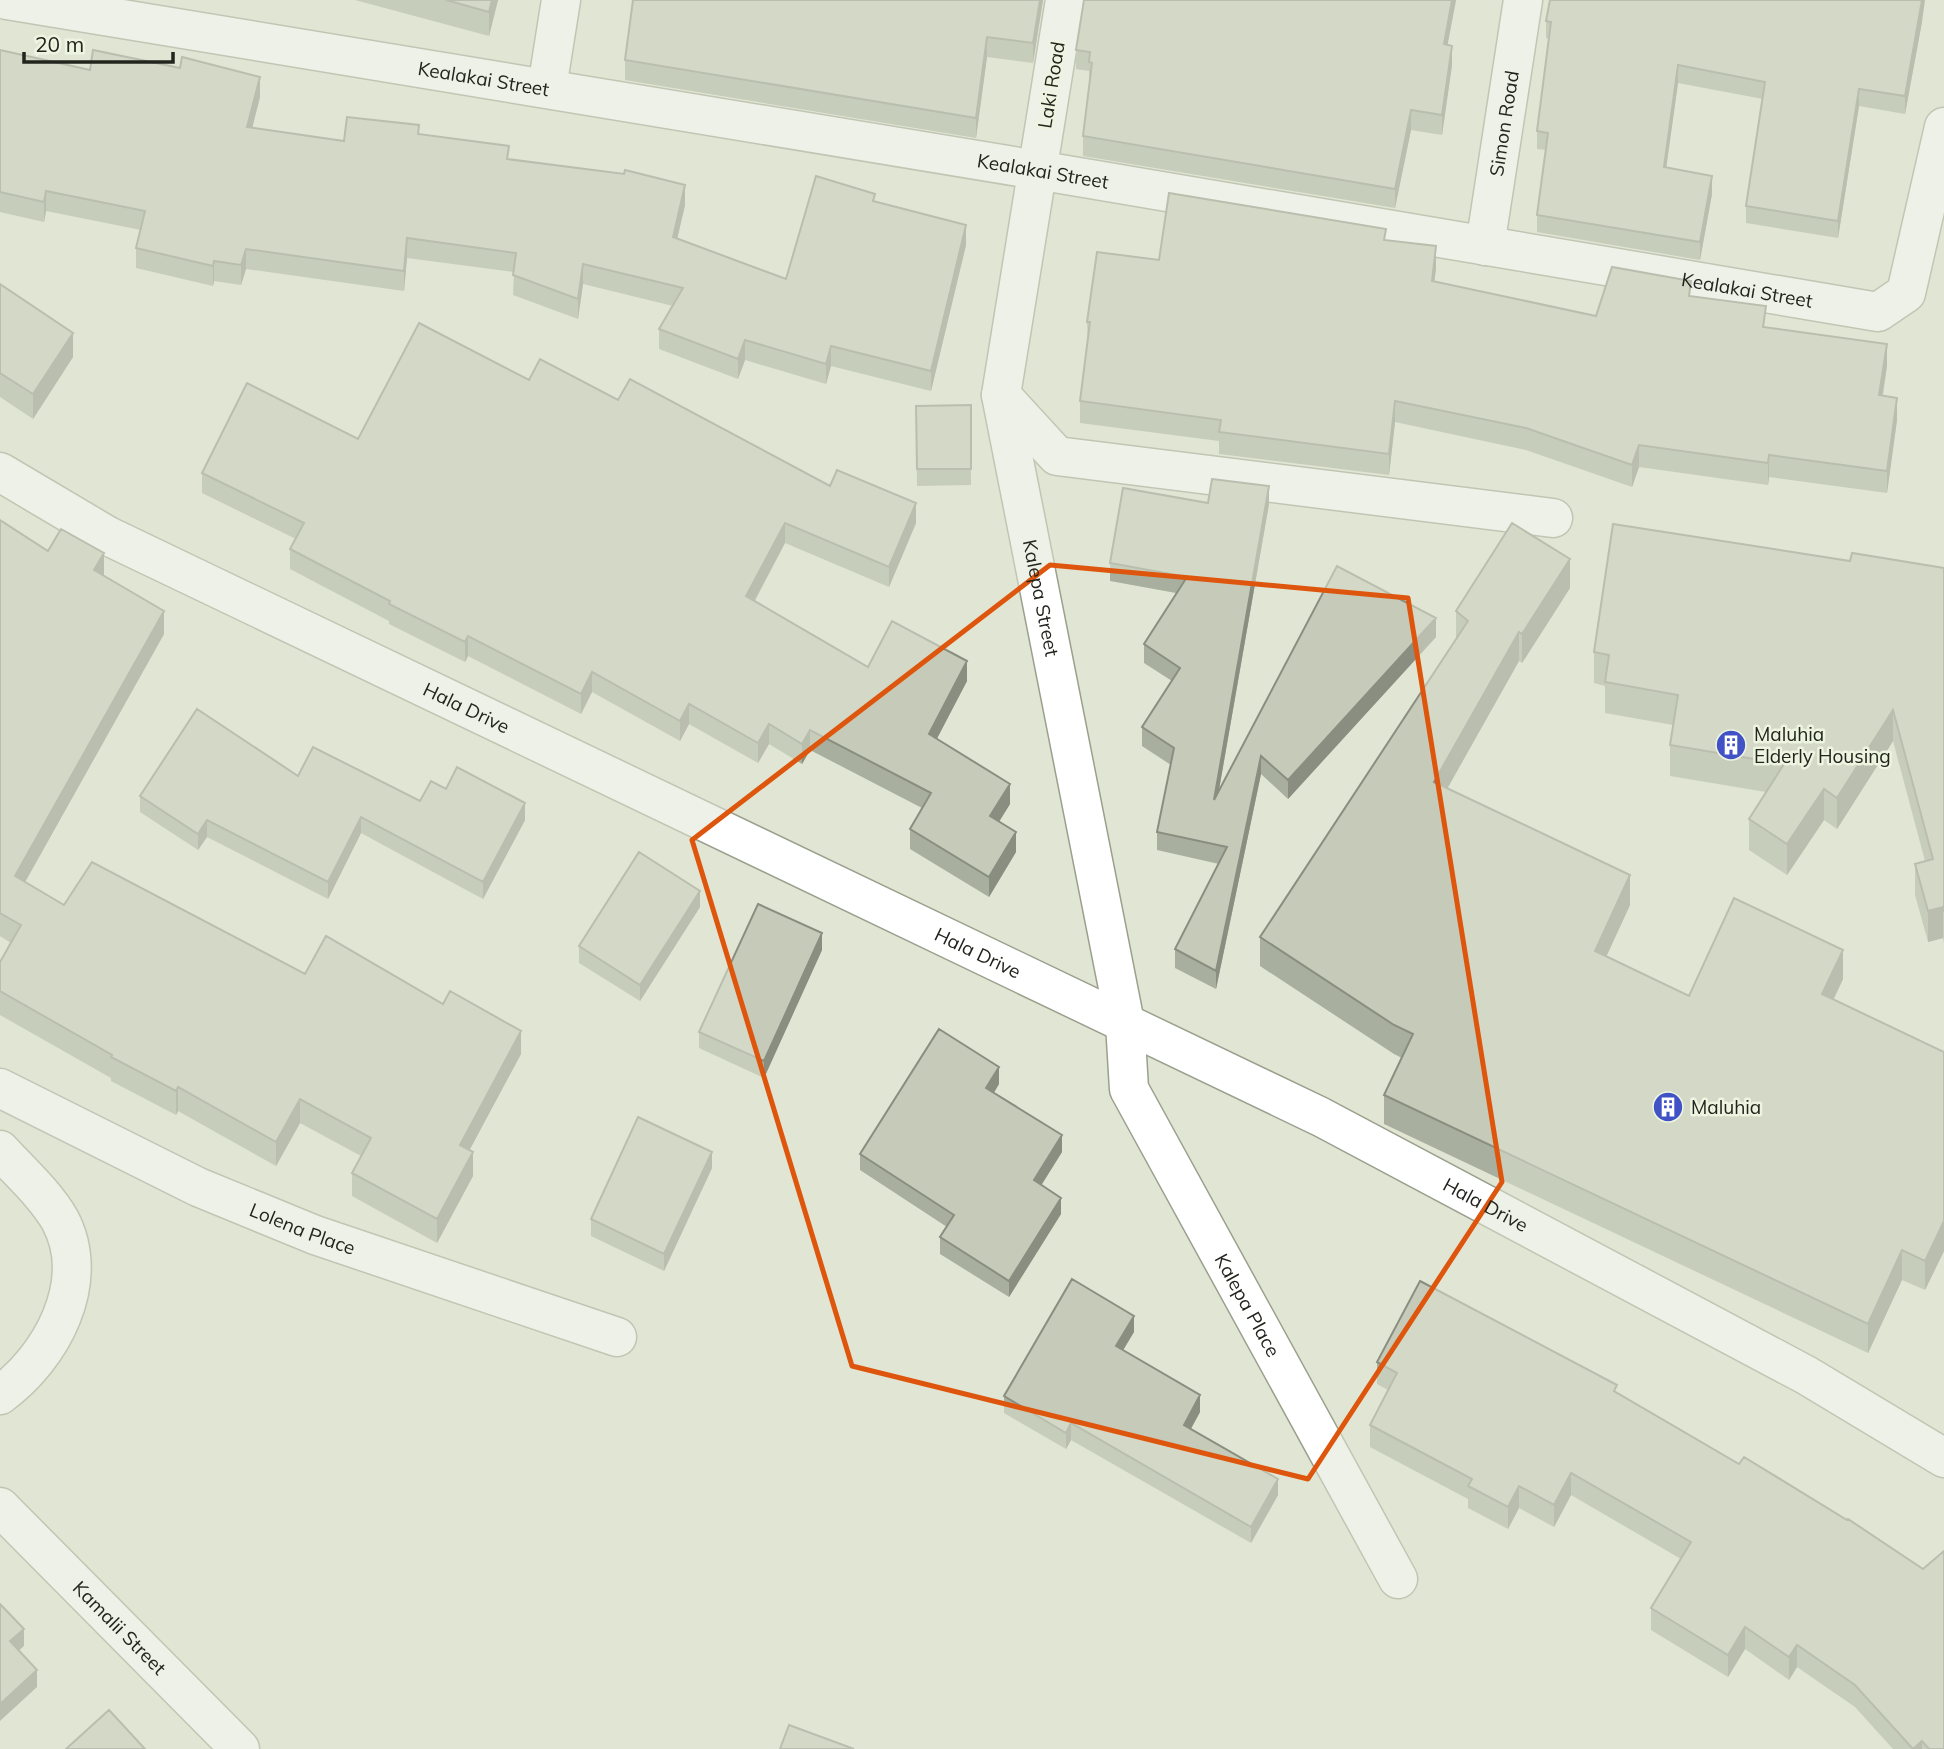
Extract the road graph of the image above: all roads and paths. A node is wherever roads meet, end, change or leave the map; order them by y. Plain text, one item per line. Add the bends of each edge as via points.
1 (7, 0) edge
2 (561, 0) edge
3 (1065, 0) edge
4 (1523, 0) edge
5 (547, 89) junction
6 (1944, 127) edge
7 (1037, 170) junction
8 (1485, 246) junction
9 (1001, 395) junction
10 (0, 471) edge
11 (1553, 518) dead end
12 (1125, 1023) junction
13 (0, 1088) edge
14 (0, 1150) edge
15 (617, 1337) dead end
16 (0, 1395) edge
17 (1944, 1458) edge
18 (0, 1507) edge
19 (1398, 1579) dead end
20 (240, 1749) edge

1 - 5 street, Kealakai Street
2 - 5 street
3 - 7 street, Laki Road
4 - 8 street, Simon Road
5 - 7 street, Kealakai Street
6 - 8 street, Kealakai Street via 1906,293 1878,313
7 - 8 street, Kealakai Street
7 - 9 street, Kalepa Street
9 - 11 street via 1057,456
9 - 12 street, Kalepa Street
10 - 12 street, Hala Drive via 108,536
12 - 17 street, Hala Drive via 1357,1137 1806,1375
12 - 19 street, Kalepa Place via 1129,1089
13 - 15 street, Lolena Place via 198,1187 315,1235
14 - 16 street via 60,1221 70,1247 71,1276 68,1301 46,1348
18 - 20 street, Kamalii Street

